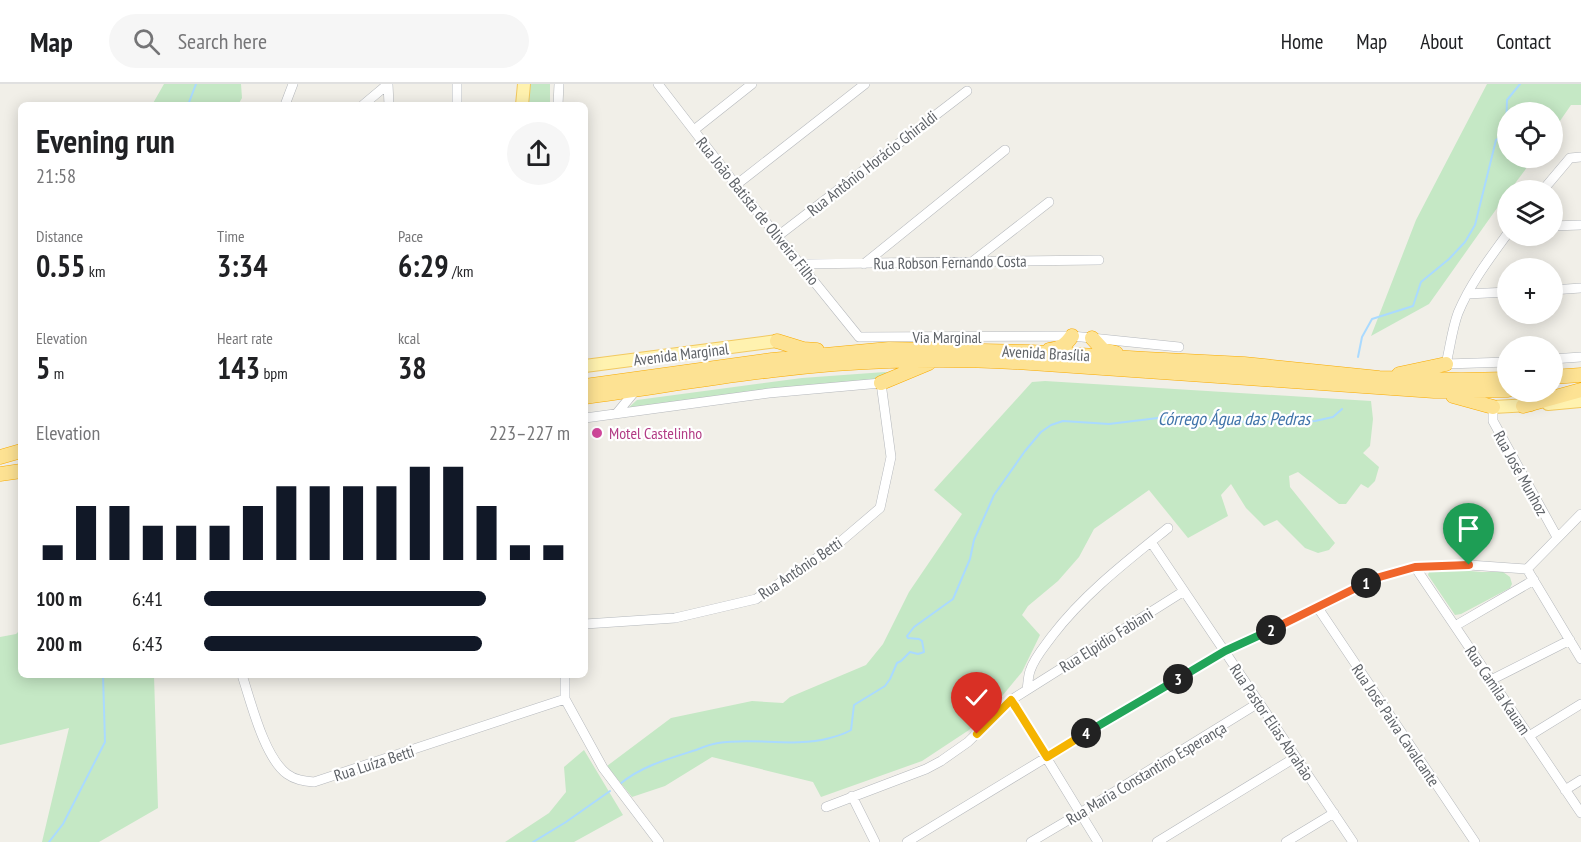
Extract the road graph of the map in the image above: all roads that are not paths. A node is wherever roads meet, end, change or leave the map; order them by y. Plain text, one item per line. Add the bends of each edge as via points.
1 (293, 84) edge
2 (388, 84) edge
3 (457, 84) edge
4 (559, 84) edge
5 (658, 84) edge
6 (752, 84) edge
7 (865, 84) edge
8 (524, 85) edge
9 (967, 91) dead end
10 (286, 102) edge
11 (367, 102) edge
12 (389, 102) edge
13 (457, 102) edge
14 (522, 102) edge
15 (558, 102) edge
16 (693, 130) junction
17 (1005, 150) dead end
18 (1581, 158) edge
19 (1551, 180) edge
20 (736, 185) junction
21 (1049, 202) dead end
22 (1581, 225) edge
23 (1563, 226) edge
24 (778, 236) junction
25 (1499, 246) edge
26 (1099, 260) dead end
27 (972, 262) junction
28 (801, 264) junction
29 (864, 264) junction
30 (1581, 288) edge
31 (1563, 289) edge
32 (1497, 293) edge
33 (1467, 294) junction
34 (1072, 336) junction
35 (859, 337) joint
36 (1092, 338) junction
37 (777, 341) joint
38 (1179, 347) dead end
39 (843, 352) junction
40 (1031, 352) junction
41 (1581, 357) edge
42 (1563, 358) edge
43 (1145, 359) junction
44 (935, 360) junction
45 (1497, 362) edge
46 (1446, 364) junction
47 (588, 366) edge
48 (1581, 375) edge
49 (1563, 376) edge
50 (1379, 378) junction
51 (1497, 379) edge
52 (881, 383) junction
53 (588, 386) edge
54 (1581, 388) edge
55 (1563, 389) edge
56 (636, 390) junction
57 (1497, 390) edge
58 (1434, 391) junction
59 (588, 397) edge
60 (1581, 400) edge
61 (1523, 406) junction
62 (1493, 407) junction
63 (617, 413) junction
64 (588, 418) edge
65 (18, 453) edge
66 (18, 458) edge
67 (0, 459) edge
68 (18, 471) edge
69 (0, 474) edge
70 (1581, 514) edge
71 (1168, 528) dead end
72 (1557, 537) junction
73 (1151, 542) junction
74 (1415, 567) junction
75 (1527, 569) junction
76 (1534, 579) junction
77 (1184, 591) junction
78 (1318, 608) junction
79 (588, 624) edge
80 (1455, 626) junction
81 (1570, 640) junction
82 (1225, 651) junction
83 (1581, 659) edge
84 (243, 678) edge
85 (565, 678) edge
86 (1491, 680) junction
87 (1027, 690) junction
88 (565, 699) junction
89 (1011, 700) junction
90 (1260, 702) junction
91 (1581, 704) edge
92 (1529, 736) junction
93 (1047, 757) junction
94 (1296, 758) junction
95 (1581, 780) edge
96 (1565, 790) junction
97 (852, 796) junction
98 (826, 807) dead end
99 (1080, 813) junction
100 (1334, 813) junction
101 (1581, 813) edge
102 (659, 842) edge
103 (875, 842) edge
104 (907, 842) edge
105 (1031, 842) edge
106 (1098, 842) edge
107 (1157, 842) edge
108 (1286, 842) edge
109 (1353, 842) edge
110 (1475, 842) edge

1 - 10 street
2 - 11 street
2 - 12 street
3 - 13 street
4 - 15 street
5 - 16 street, Rua João Batista de Oliveira Filho
6 - 16 street
7 - 20 street
8 - 14 main road
9 - 24 street, Rua Antônio Horácio Ghiraldi
16 - 20 street, Rua João Batista de Oliveira Filho
17 - 29 street
18 - 19 street via 1570,158
20 - 24 street, Rua João Batista de Oliveira Filho
21 - 27 street
22 - 23 street
24 - 28 street, Rua João Batista de Oliveira Filho
25 - 33 street
26 - 27 street, Rua Robson Fernando Costa
27 - 29 street, Rua Robson Fernando Costa
28 - 29 street, Rua Robson Fernando Costa
28 - 35 street, Rua João Batista de Oliveira Filho
30 - 31 street
32 - 33 street
33 - 46 street via 1457,316
34 - 35 street, Via Marginal
34 - 36 street, Via Marginal
34 - 40 highway via 1059,348
36 - 38 street, Via Marginal
36 - 43 highway via 1103,350
37 - 39 highway via 803,349
37 - 47 main road, Avenida Marginal
39 - 40 highway, Avenida Brasília
39 - 53 highway, Avenida Brasília
40 - 43 highway, Avenida Brasília
41 - 42 street
43 - 50 highway, Avenida Brasília via 1244,364
44 - 52 highway
44 - 56 highway, Avenida Brasília via 772,371
44 - 58 highway, Avenida Brasília
45 - 46 street
46 - 50 highway
48 - 49 highway
50 - 51 highway, Avenida Brasília
52 - 63 street
52 - 79 street, Rua Antônio Betti via 891,458 880,508 839,543 756,599 675,618
54 - 55 highway
54 - 61 highway
56 - 59 highway, Avenida Brasília
56 - 63 street
57 - 58 highway, Avenida Brasília
58 - 62 highway
60 - 61 main road
61 - 62 main road
62 - 72 street, Rua José Munhoz via 1493,421
63 - 64 street
65 - 67 highway
66 - 67 highway
68 - 69 highway
70 - 72 street
71 - 73 street
72 - 75 street
73 - 77 street, Rua Pastor Elias Abrahão
73 - 87 street via 1063,621 1037,657
74 - 75 street
74 - 78 street via 1376,578
74 - 80 street, Rua Camila Kauam
75 - 76 street
76 - 80 street
76 - 81 street
77 - 82 street, Rua Pastor Elias Abrahão
77 - 87 street, Rua Elpidio Fabiani
78 - 82 street
78 - 110 street, Rua José Paiva Cavalcante
80 - 86 street, Rua Camila Kauam
81 - 83 street
81 - 86 street
82 - 90 street, Rua Pastor Elias Abrahão
82 - 93 street
84 - 88 street, Rua Luíza Betti via 259,727 278,765 294,778 314,782
85 - 88 street
86 - 92 street, Rua Camila Kauam
87 - 89 street, Rua Elpidio Fabiani
88 - 102 street via 603,768
89 - 93 street
89 - 97 street, Rua Elpidio Fabiani via 968,742 941,761
90 - 94 street, Rua Pastor Elias Abrahão
90 - 99 street, Rua Maria Constantino Esperança
91 - 92 street
92 - 96 street, Rua Camila Kauam
93 - 99 street
93 - 104 street
94 - 100 street, Rua Pastor Elias Abrahão
94 - 107 street
95 - 96 street
96 - 101 street, Rua Camila Kauam
97 - 98 street, Rua Elpidio Fabiani
97 - 103 street
99 - 105 street, Rua Maria Constantino Esperança
99 - 106 street
100 - 108 street
100 - 109 street, Rua Pastor Elias Abrahão

